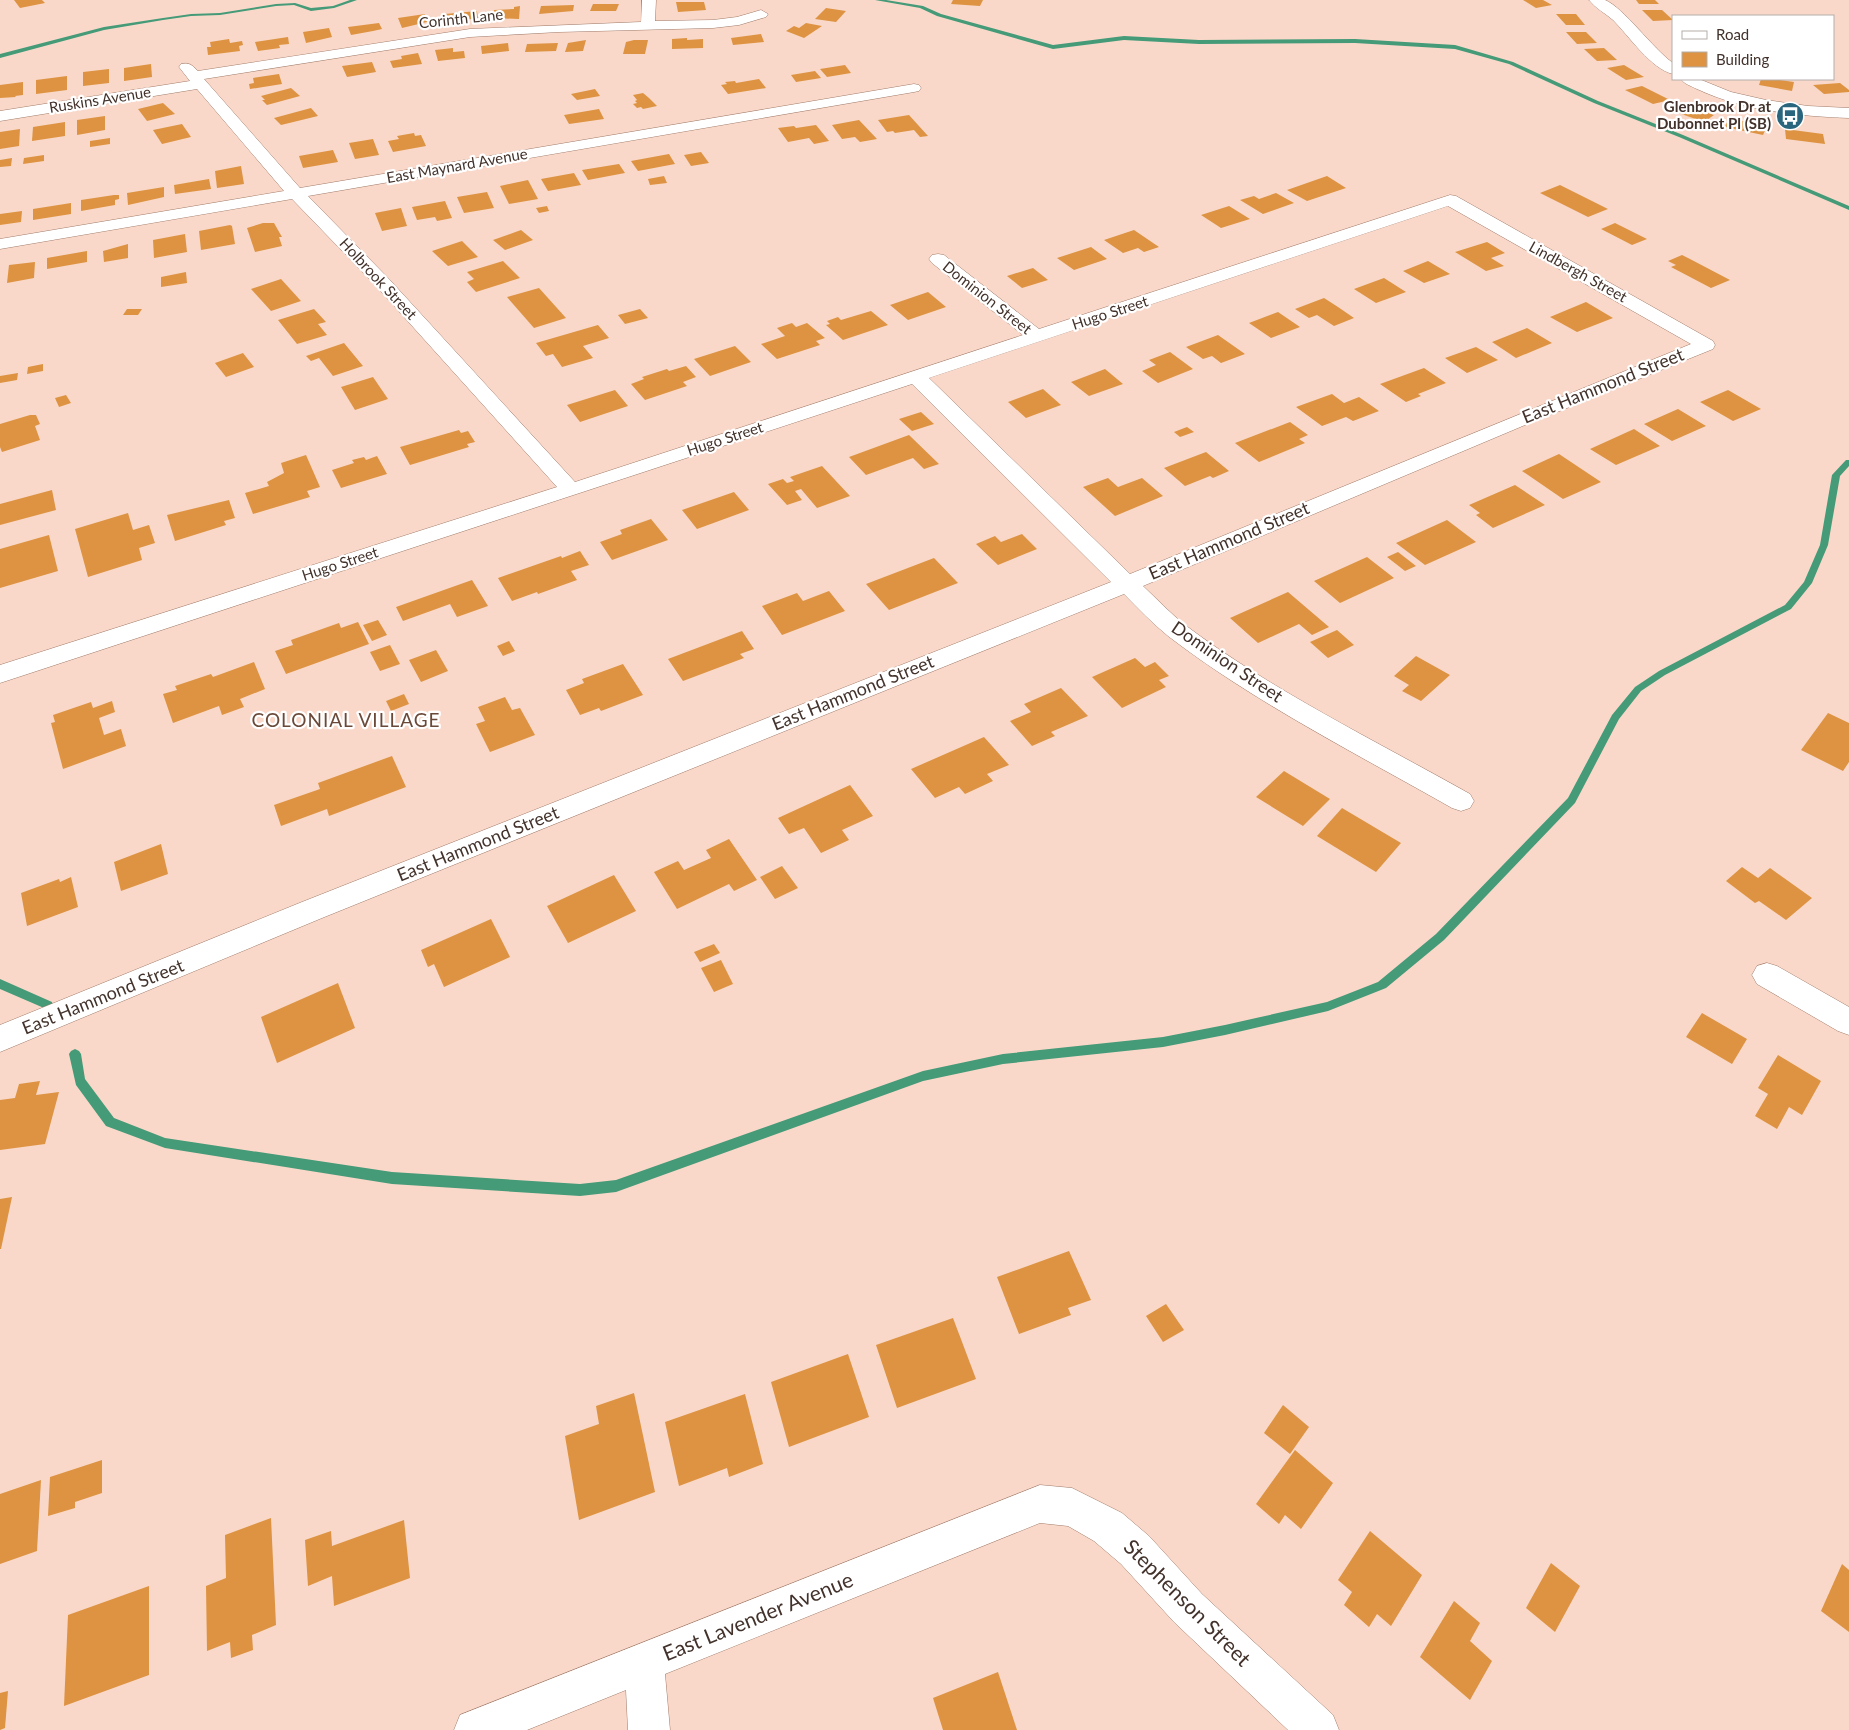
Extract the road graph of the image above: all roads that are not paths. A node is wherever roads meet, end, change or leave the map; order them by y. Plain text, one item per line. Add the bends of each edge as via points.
1 (649, 0) edge
2 (1596, 0) edge
3 (761, 14) dead end
4 (648, 26) junction
5 (1672, 69) edge
6 (194, 76) junction
7 (1690, 80) edge
8 (914, 88) dead end
9 (1849, 112) edge
10 (0, 116) edge
11 (296, 194) junction
12 (1450, 200) joint
13 (0, 244) edge
14 (938, 258) dead end
15 (1037, 337) junction
16 (1706, 345) joint
17 (916, 376) junction
18 (571, 490) junction
19 (1127, 584) junction
20 (0, 674) edge
21 (1462, 801) dead end
22 (1767, 975) dead end
23 (1849, 1022) edge
24 (0, 1039) edge
25 (1040, 1504) joint
26 (644, 1663) junction
27 (475, 1730) edge
28 (649, 1730) edge
29 (1318, 1730) edge

1 - 4 street
2 - 5 street via 1612,11 1651,55
3 - 4 street, Corinth Lane via 728,23
4 - 6 street, Corinth Lane via 470,33
6 - 10 street, Ruskins Avenue
6 - 11 street, Holbrook Street
7 - 9 street via 1756,103
8 - 11 street, East Maynard Avenue
11 - 13 street, East Maynard Avenue
11 - 18 street, Holbrook Street via 383,283
12 - 15 street, Hugo Street
12 - 16 street, Lindbergh Street
14 - 15 street, Dominion Street
15 - 17 street, Hugo Street
16 - 19 street, East Hammond Street
17 - 18 street, Hugo Street
17 - 19 street, Dominion Street
18 - 20 street, Hugo Street
19 - 21 street, Dominion Street via 1176,629 1225,665
19 - 24 street, East Hammond Street
22 - 23 street
25 - 26 street, East Lavender Avenue
25 - 29 street, Stephenson Street via 1072,1507 1108,1527 1135,1550 1188,1608
26 - 27 street, East Lavender Avenue
26 - 28 street

